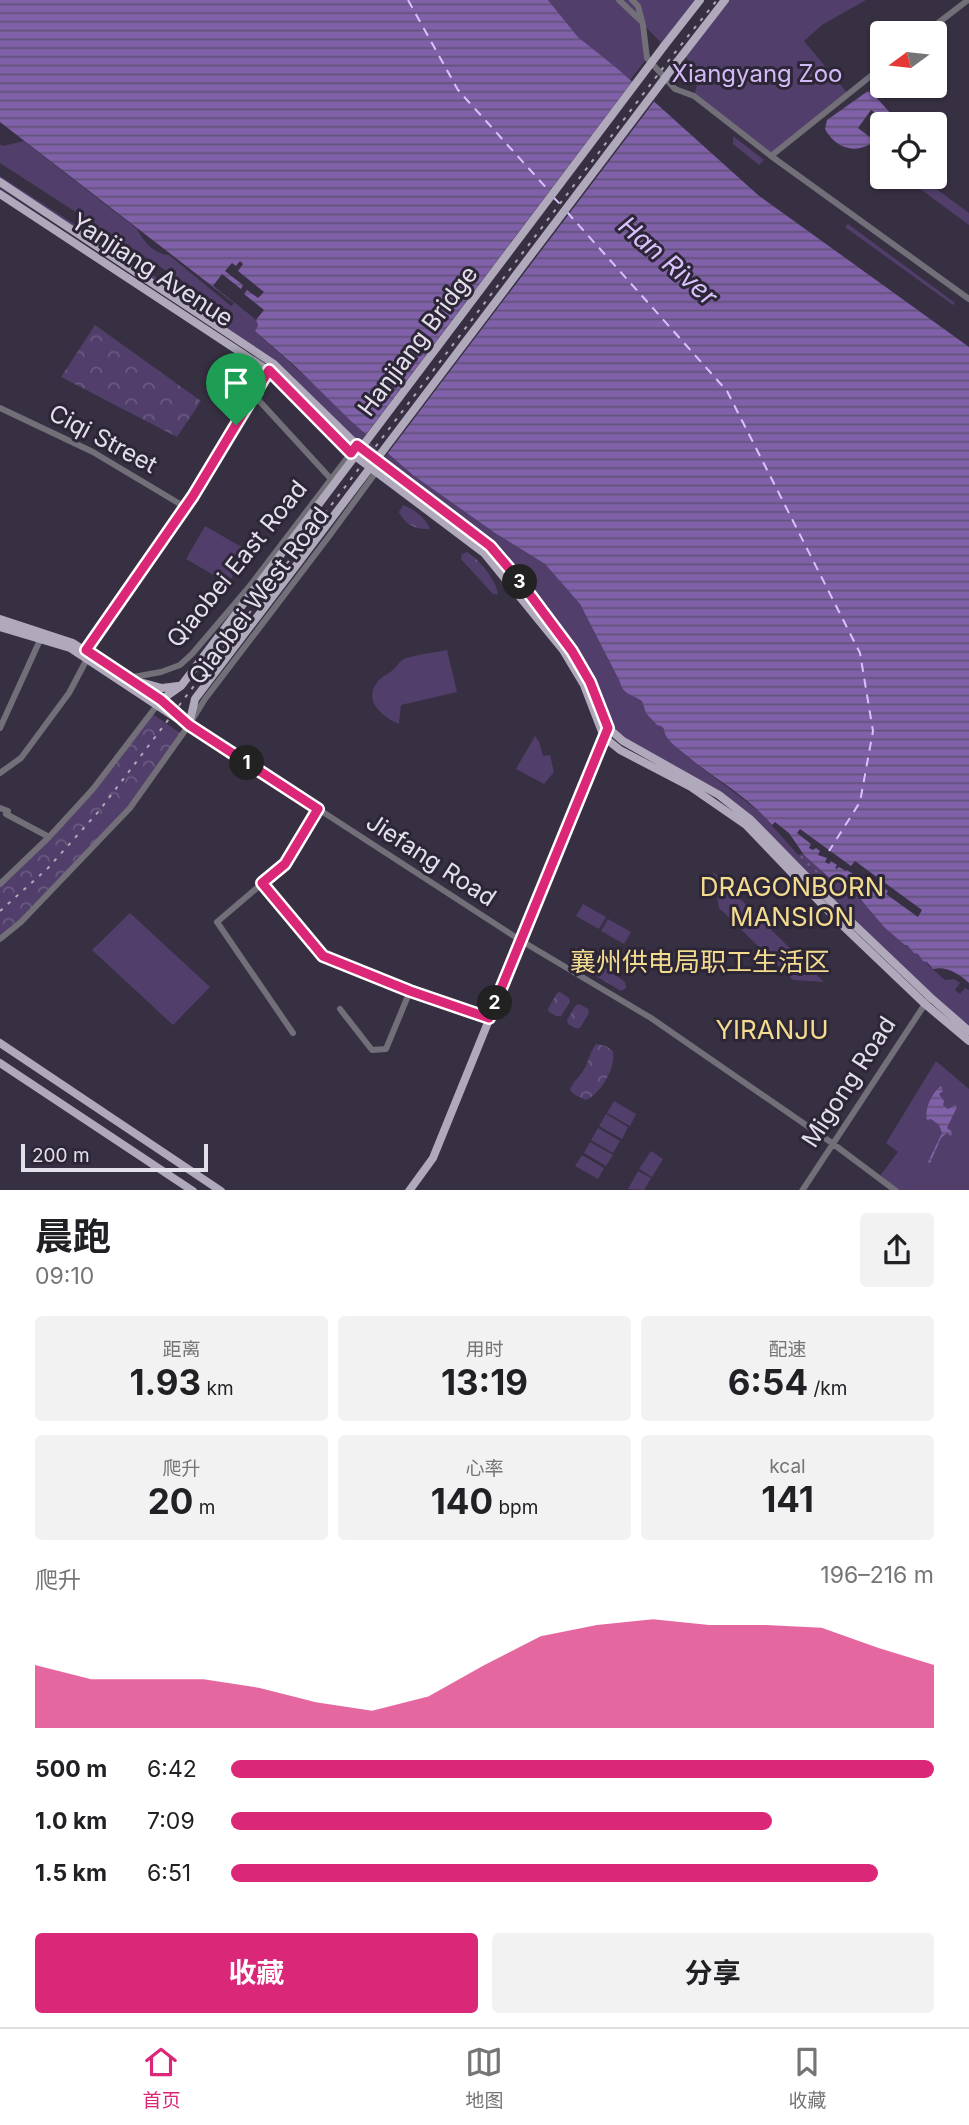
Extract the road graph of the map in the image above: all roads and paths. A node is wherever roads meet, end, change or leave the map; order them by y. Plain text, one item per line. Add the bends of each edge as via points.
1 (619, 0) edge
2 (632, 0) edge
3 (700, 0) edge
4 (725, 0) edge
5 (968, 0) edge
6 (642, 21) junction
7 (941, 21) edge
8 (870, 77) edge
9 (771, 156) junction
10 (0, 183) edge
11 (0, 194) edge
12 (969, 299) edge
13 (269, 370) junction
14 (253, 394) junction
15 (0, 408) edge
16 (357, 445) junction
17 (351, 453) junction
18 (382, 464) junction
19 (376, 472) junction
20 (331, 479) junction
21 (186, 507) junction
22 (0, 619) edge
23 (0, 627) edge
24 (40, 640) junction
25 (86, 655) junction
26 (128, 678) junction
27 (181, 686) junction
28 (159, 703) junction
29 (189, 725) junction
30 (0, 728) edge
31 (608, 728) junction
32 (604, 737) junction
33 (0, 773) edge
34 (0, 808) edge
35 (318, 809) junction
36 (49, 837) junction
37 (262, 883) junction
38 (0, 884) edge
39 (0, 939) edge
40 (520, 940) junction
41 (410, 991) junction
42 (927, 1000) junction
43 (340, 1009) dead end
44 (489, 1018) junction
45 (969, 1031) edge
46 (293, 1033) dead end
47 (969, 1041) edge
48 (0, 1043) edge
49 (0, 1063) edge
50 (832, 1143) junction
51 (191, 1190) edge
52 (219, 1190) edge
53 (410, 1190) edge
54 (803, 1190) edge
55 (895, 1190) edge

1 - 6 street
2 - 6 street
3 - 27 main road, Hanjiang Bridge, bridge
4 - 29 main road, Hanjiang Bridge, bridge via 195,699
5 - 7 street
6 - 9 street via 647,58 675,89 694,96
8 - 9 street
9 - 12 street
10 - 16 main road, Yanjiang Avenue via 274,364
11 - 13 main road, Yanjiang Avenue
13 - 14 street
13 - 17 main road, Yanjiang Avenue
14 - 20 street
14 - 21 street
15 - 21 street, Ciqi Street via 93,452
16 - 17 street, Qiaobei East Road
16 - 18 main road, Yanjiang Avenue
17 - 19 main road, Yanjiang Avenue
17 - 20 street, Qiaobei East Road
18 - 19 street, Qiaobei West Road
18 - 31 main road, Yanjiang Avenue via 490,546 572,651
19 - 29 street, Qiaobei West Road
19 - 32 main road, Yanjiang Avenue via 474,545 500,571 563,650 584,685
20 - 26 street, Qiaobei East Road via 192,654 161,672
21 - 25 street
22 - 25 main road, Jiefang Road via 74,643
23 - 24 main road, Jiefang Road
24 - 25 main road, Jiefang Road
24 - 30 street
25 - 26 main road, Jiefang Road
25 - 28 main road, Jiefang Road
25 - 33 street via 69,693 21,758
26 - 27 main road via 162,688
26 - 28 main road, Jiefang Road
27 - 28 main road, Hanjiang Bridge
27 - 29 main road via 176,708
28 - 29 main road, Jiefang Road
28 - 36 street via 93,789
29 - 35 street, Jiefang Road
29 - 39 street, Qiaobei West Road via 130,808
31 - 32 main road
31 - 42 main road via 751,820
32 - 40 main road
32 - 42 main road via 746,825 839,922
34 - 36 street
35 - 37 street via 285,864
35 - 40 street, Jiefang Road
36 - 38 street
37 - 41 street via 323,956
37 - 46 street via 217,922
40 - 44 main road
40 - 50 street, Jiefang Road via 652,1018
41 - 43 street via 386,1049 372,1050
41 - 44 street
42 - 45 main road
42 - 47 main road
42 - 50 street, Migong Road
44 - 53 main road via 433,1158
48 - 52 main road
49 - 51 main road
50 - 54 street, Migong Road
50 - 55 street, Jiefang Road

